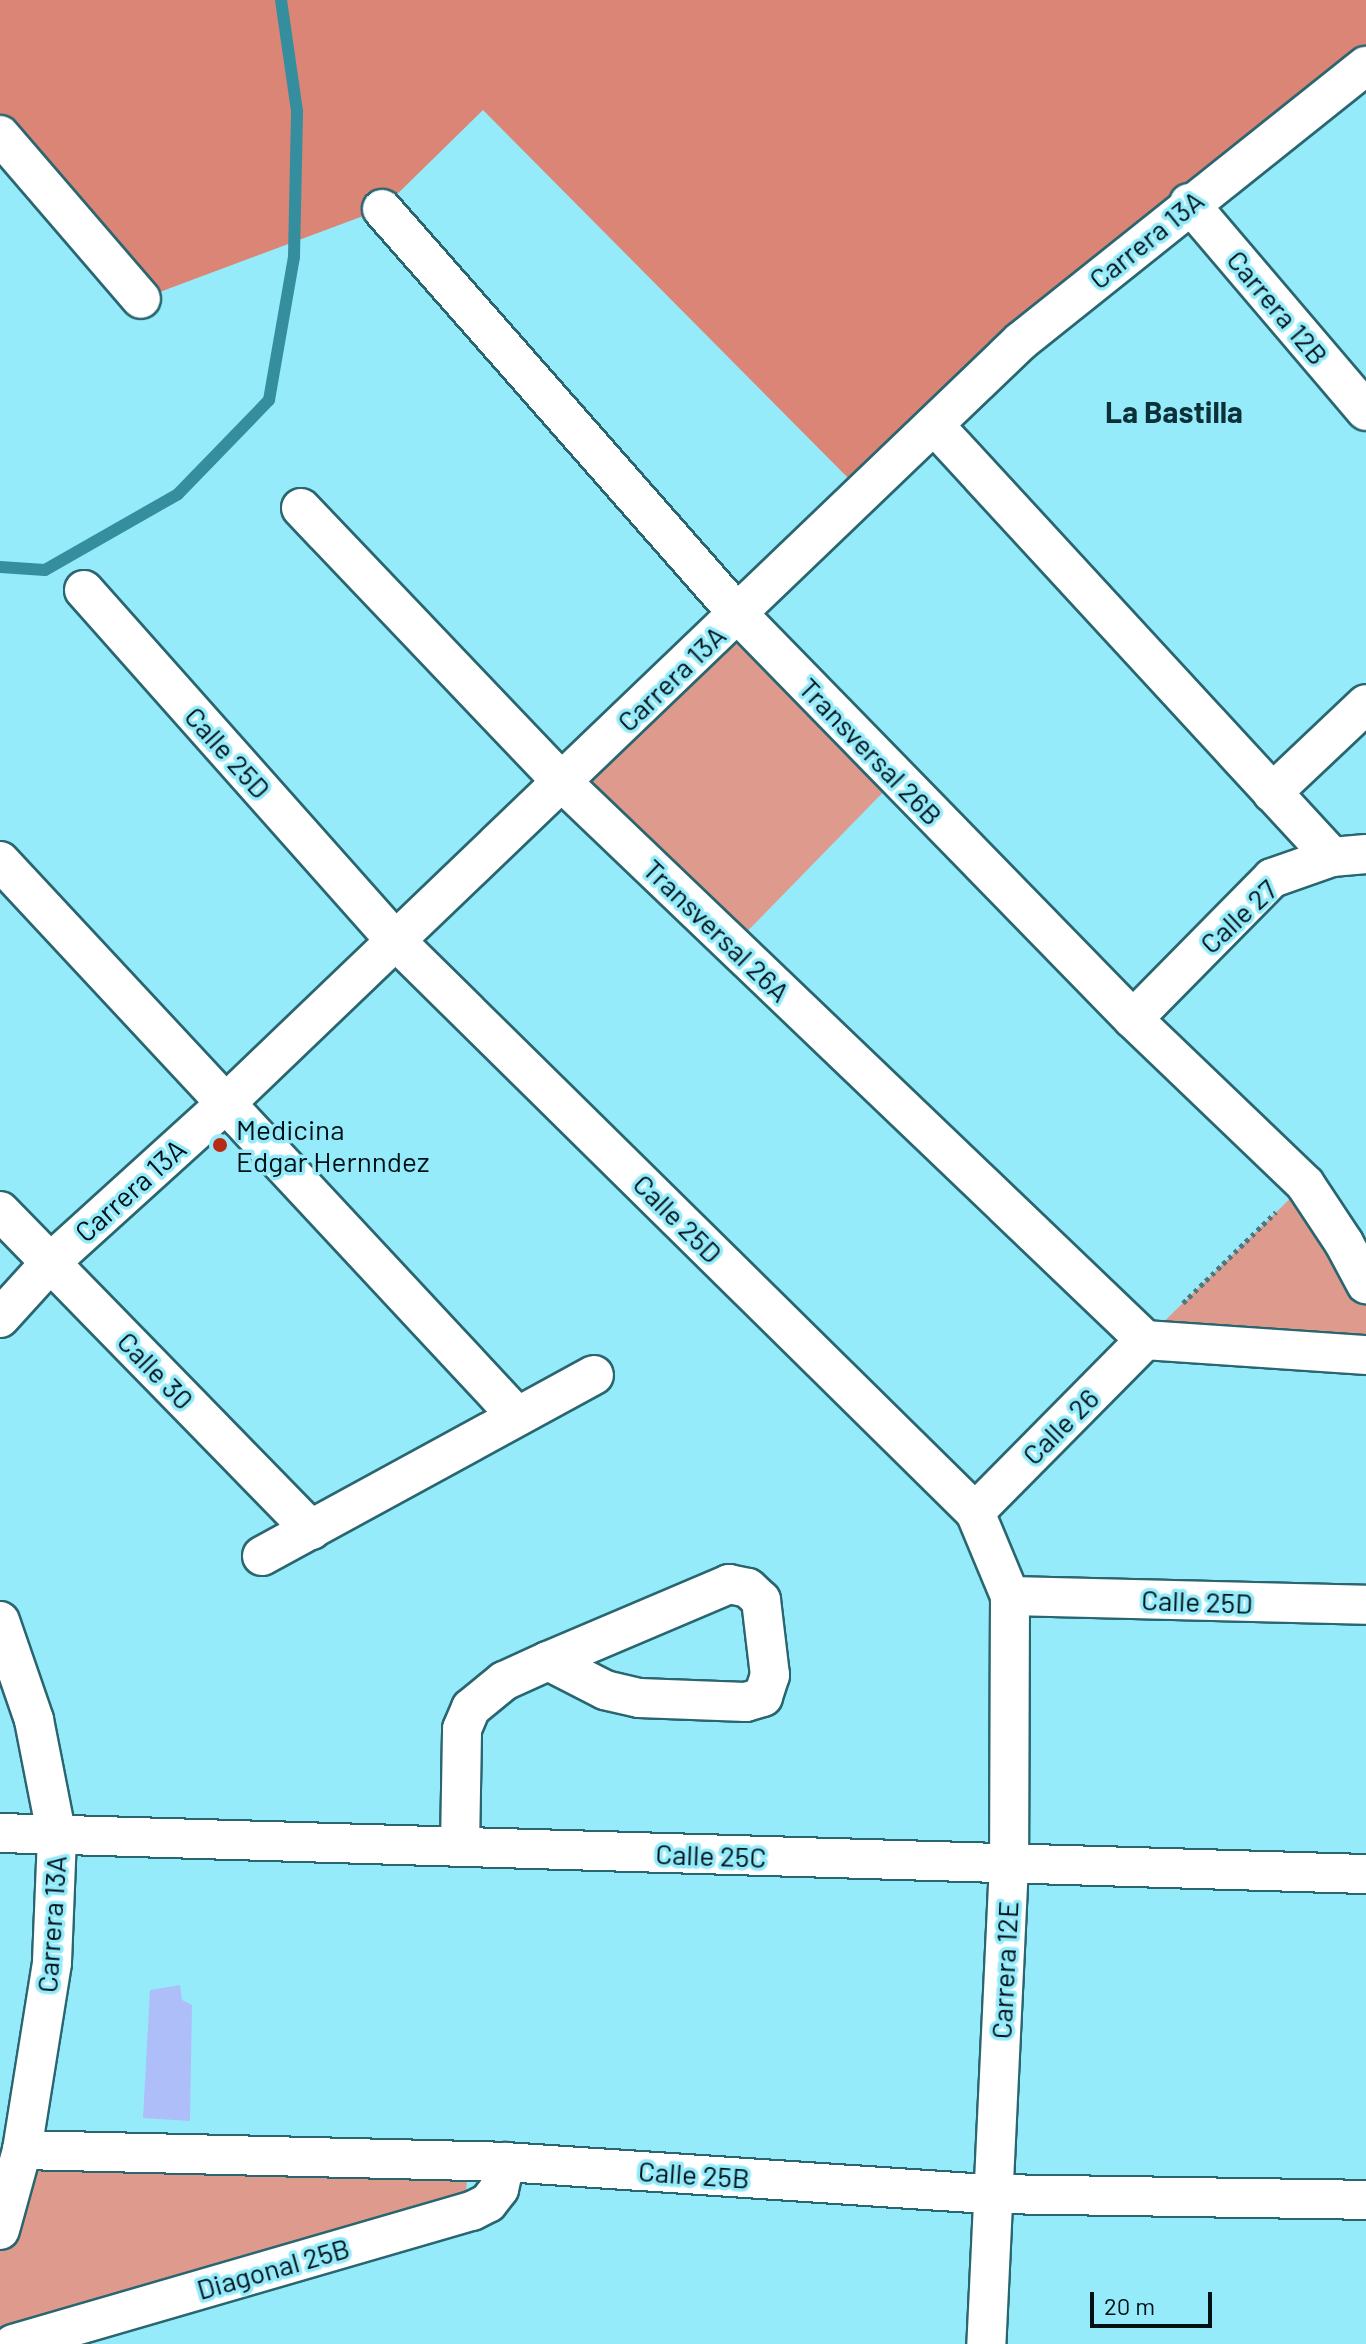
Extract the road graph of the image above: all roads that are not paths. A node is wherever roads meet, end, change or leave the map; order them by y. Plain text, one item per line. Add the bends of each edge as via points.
1 (1366, 66) edge
2 (0, 135) edge
3 (1189, 203) junction
4 (382, 209) dead end
5 (141, 299) dead end
6 (1366, 411) edge
7 (934, 425) junction
8 (301, 508) dead end
9 (84, 590) dead end
10 (738, 614) junction
11 (1366, 704) edge
12 (562, 782) junction
13 (1272, 793) junction
14 (1349, 856) edge
15 (0, 861) edge
16 (396, 941) junction
17 (1133, 1019) junction
18 (224, 1105) junction
19 (0, 1211) edge
20 (51, 1262) junction
21 (1366, 1284) edge
22 (0, 1318) edge
23 (1145, 1340) junction
24 (1366, 1355) edge
25 (594, 1375) dead end
26 (517, 1416) junction
27 (975, 1512) junction
28 (311, 1530) junction
29 (262, 1556) dead end
30 (1010, 1596) junction
31 (1366, 1605) edge
32 (0, 1621) edge
33 (548, 1661) junction
34 (27, 1835) edge
35 (460, 1847) junction
36 (1009, 1864) junction
37 (1366, 1874) edge
38 (22, 2150) junction
39 (505, 2162) junction
40 (993, 2194) junction
41 (1366, 2200) edge
42 (0, 2230) edge
43 (13, 2344) edge
44 (986, 2344) edge

1 - 3 street, Carrera 13A
2 - 5 street
3 - 6 street, Carrera 12B
3 - 7 street, Carrera 13A via 1021,341
4 - 10 street, Transversal 26B
7 - 10 street, Carrera 13A
7 - 13 street
8 - 12 street, Transversal 26A
9 - 16 street, Calle 25D
10 - 12 street, Carrera 13A
10 - 17 street, Transversal 26B
11 - 13 street
12 - 16 street, Carrera 13A
12 - 23 street, Transversal 26A
13 - 14 street
14 - 17 street, Calle 27 via 1272,878
15 - 18 street
16 - 18 street, Carrera 13A
16 - 27 street, Calle 25D
17 - 21 street, Transversal 26B via 1305,1184
18 - 20 street, Carrera 13A
18 - 26 street
19 - 20 street, Calle 30
20 - 22 street, Carrera 13A
20 - 28 street, Calle 30
23 - 24 street
23 - 27 street, Calle 26
25 - 26 street
26 - 28 street
27 - 30 street, Calle 25D
28 - 29 street
30 - 31 street, Calle 25D
30 - 36 street, Carrera 12E
32 - 34 street, Carrera 13A via 34,1720
33 - 33 street via 729,1584 748,1588 761,1600 770,1675 763,1697 746,1702 639,1698 605,1690
33 - 35 street via 504,1681 471,1708 462,1729
34 - 35 street, Calle 25C
34 - 38 street, Carrera 13A via 52,1963
35 - 36 street, Calle 25C
36 - 37 street, Calle 25C
36 - 40 street, Carrera 12E
38 - 39 street, Calle 25B
38 - 42 street, Carrera 13A
39 - 40 street, Calle 25B
39 - 43 street, Diagonal 25B via 499,2189 472,2211
40 - 41 street, Calle 25B
40 - 44 street, Carrera 12E

